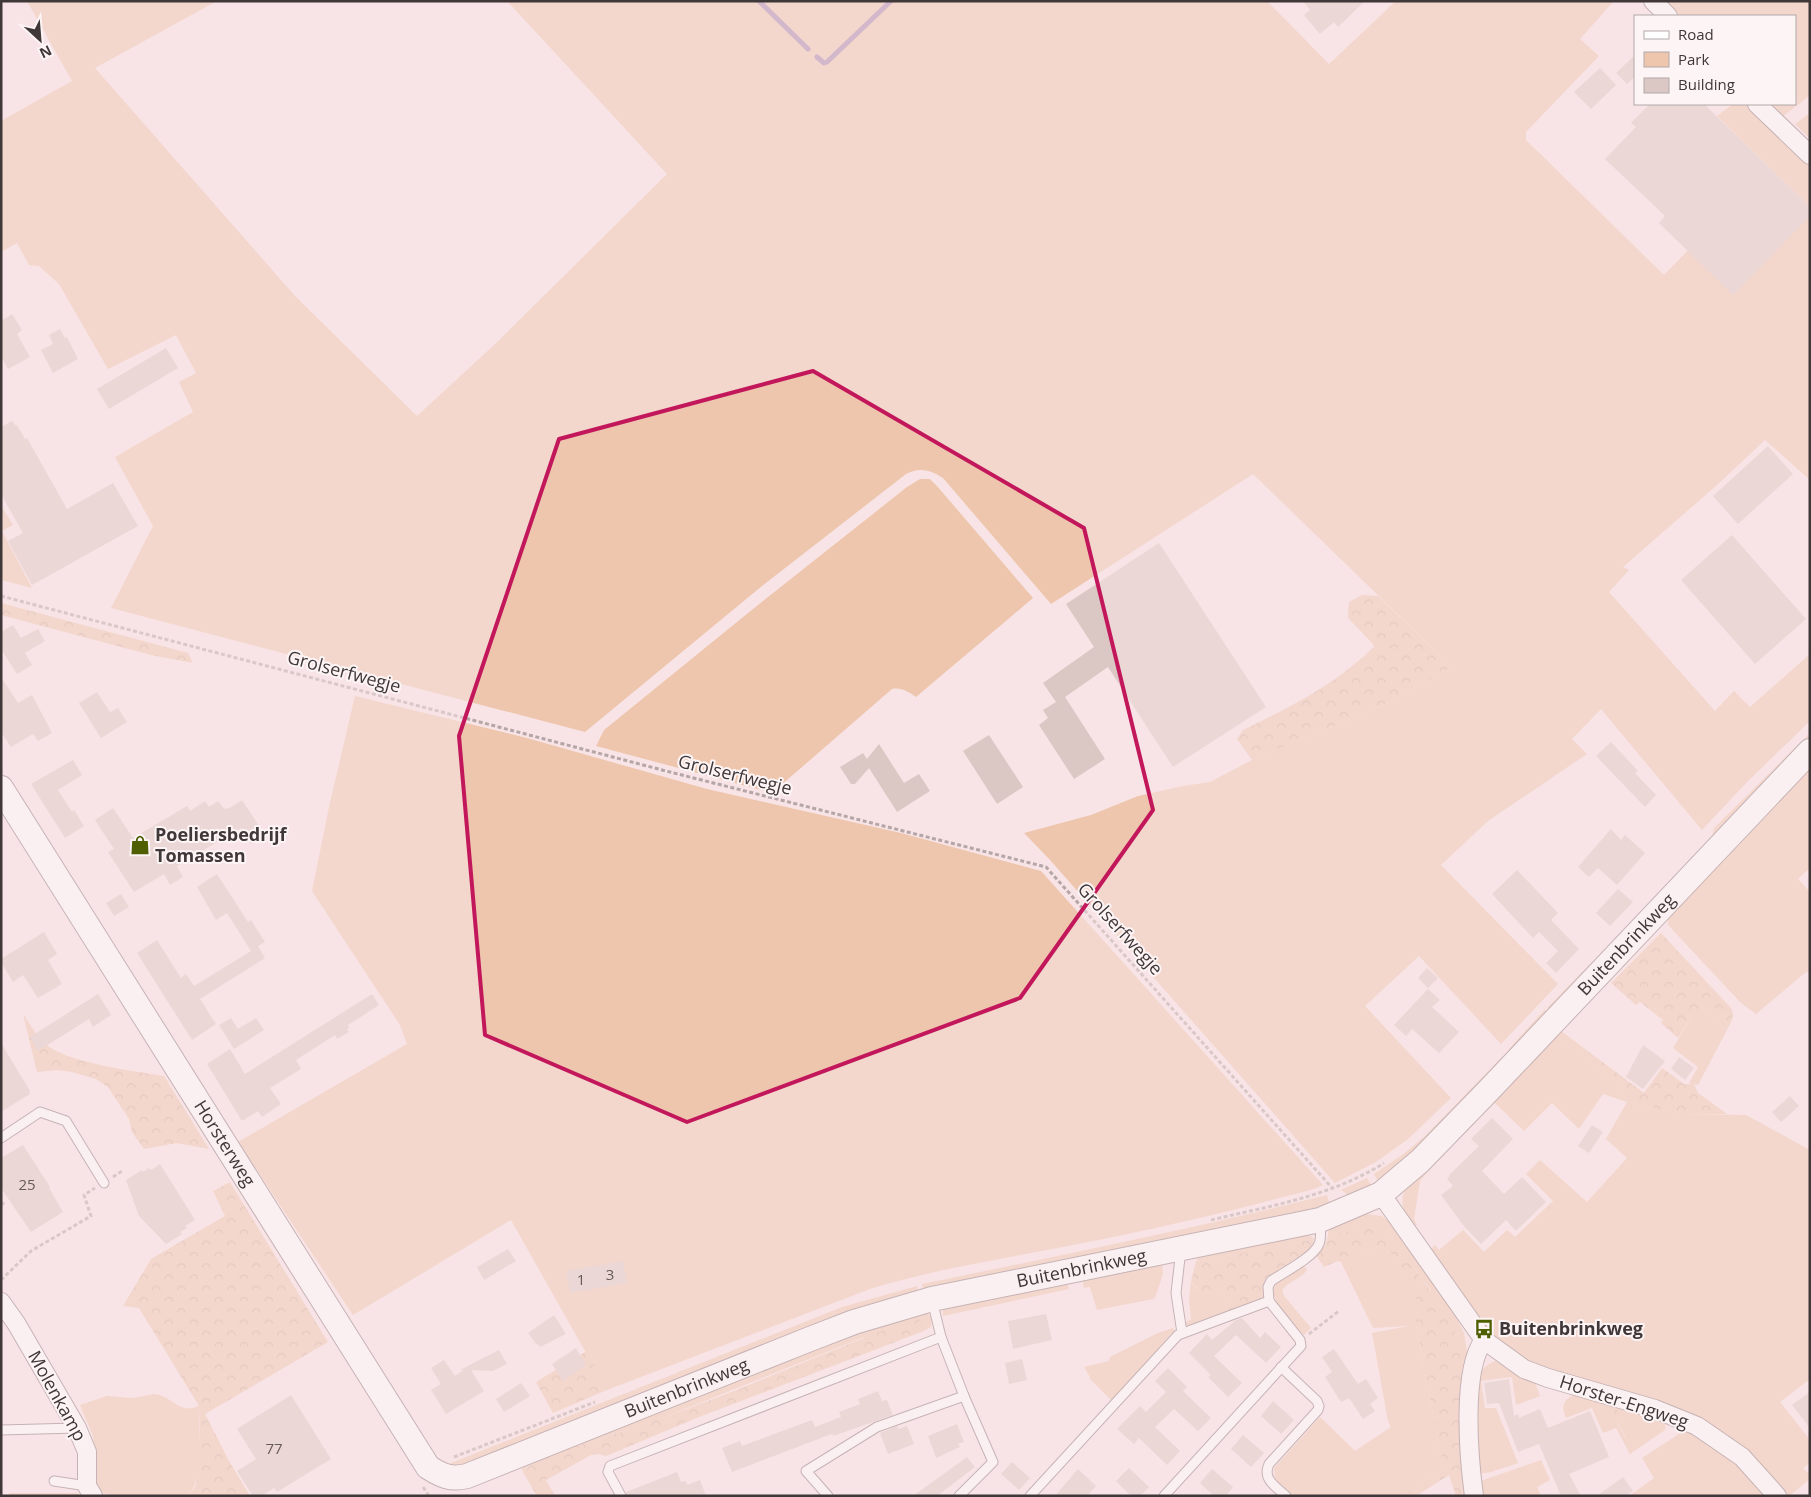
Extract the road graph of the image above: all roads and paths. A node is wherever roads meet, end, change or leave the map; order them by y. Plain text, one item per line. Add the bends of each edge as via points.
1 (1653, 1) edge
2 (1667, 15) edge
3 (1758, 105) edge
4 (1810, 155) edge
5 (1, 596) edge
6 (1810, 751) edge
7 (1, 788) edge
8 (1, 1138) edge
9 (122, 1171) dead end
10 (104, 1183) junction
11 (1333, 1189) dead end
12 (1381, 1194) junction
13 (6, 1201) dead end
14 (1, 1204) edge
15 (1320, 1220) junction
16 (1181, 1248) junction
17 (1, 1280) edge
18 (932, 1299) junction
19 (1269, 1301) junction
20 (1, 1302) edge
21 (1339, 1311) dead end
22 (1182, 1333) junction
23 (941, 1337) junction
24 (1300, 1340) junction
25 (1484, 1340) junction
26 (1281, 1367) junction
27 (964, 1396) junction
28 (77, 1428) junction
29 (1, 1430) edge
30 (54, 1481) dead end
31 (445, 1486) edge
32 (90, 1491) edge
33 (621, 1496) edge
34 (828, 1496) edge
35 (960, 1496) edge
36 (1030, 1496) edge
37 (1164, 1496) edge
38 (1286, 1496) edge
39 (1474, 1496) edge
40 (1777, 1496) edge

1 - 2 street
3 - 4 street
5 - 11 path, Grolserfwegje via 1046,867
6 - 12 main road, Buitenbrinkweg via 1460,1120 1420,1161
7 - 31 main road, Horsterweg via 428,1467
8 - 10 lane via 40,1112 66,1121
9 - 10 path
10 - 17 path via 84,1195 91,1216 31,1251
12 - 15 main road, Buitenbrinkweg
12 - 25 street, Horster-Engweg
13 - 14 path
15 - 16 main road, Buitenbrinkweg
15 - 19 lane via 1317,1247 1271,1281
16 - 18 main road, Buitenbrinkweg
16 - 22 lane via 1176,1293
18 - 23 lane
18 - 31 main road, Buitenbrinkweg via 854,1322 468,1476 451,1478
19 - 22 lane
19 - 24 lane
20 - 28 street, Molenkamp
21 - 24 path
22 - 36 lane
23 - 27 lane
23 - 33 lane via 610,1466 608,1472
24 - 26 lane via 1300,1346
25 - 39 street via 1476,1354 1470,1395 1468,1449
25 - 40 street, Horster-Engweg via 1524,1369 1655,1409 1697,1426 1742,1457
26 - 37 lane
26 - 38 lane via 1319,1406 1266,1470 1268,1480
27 - 34 lane via 877,1427 806,1471
27 - 35 lane via 993,1462
28 - 29 lane
28 - 32 street, Molenkamp via 87,1452
30 - 32 lane

